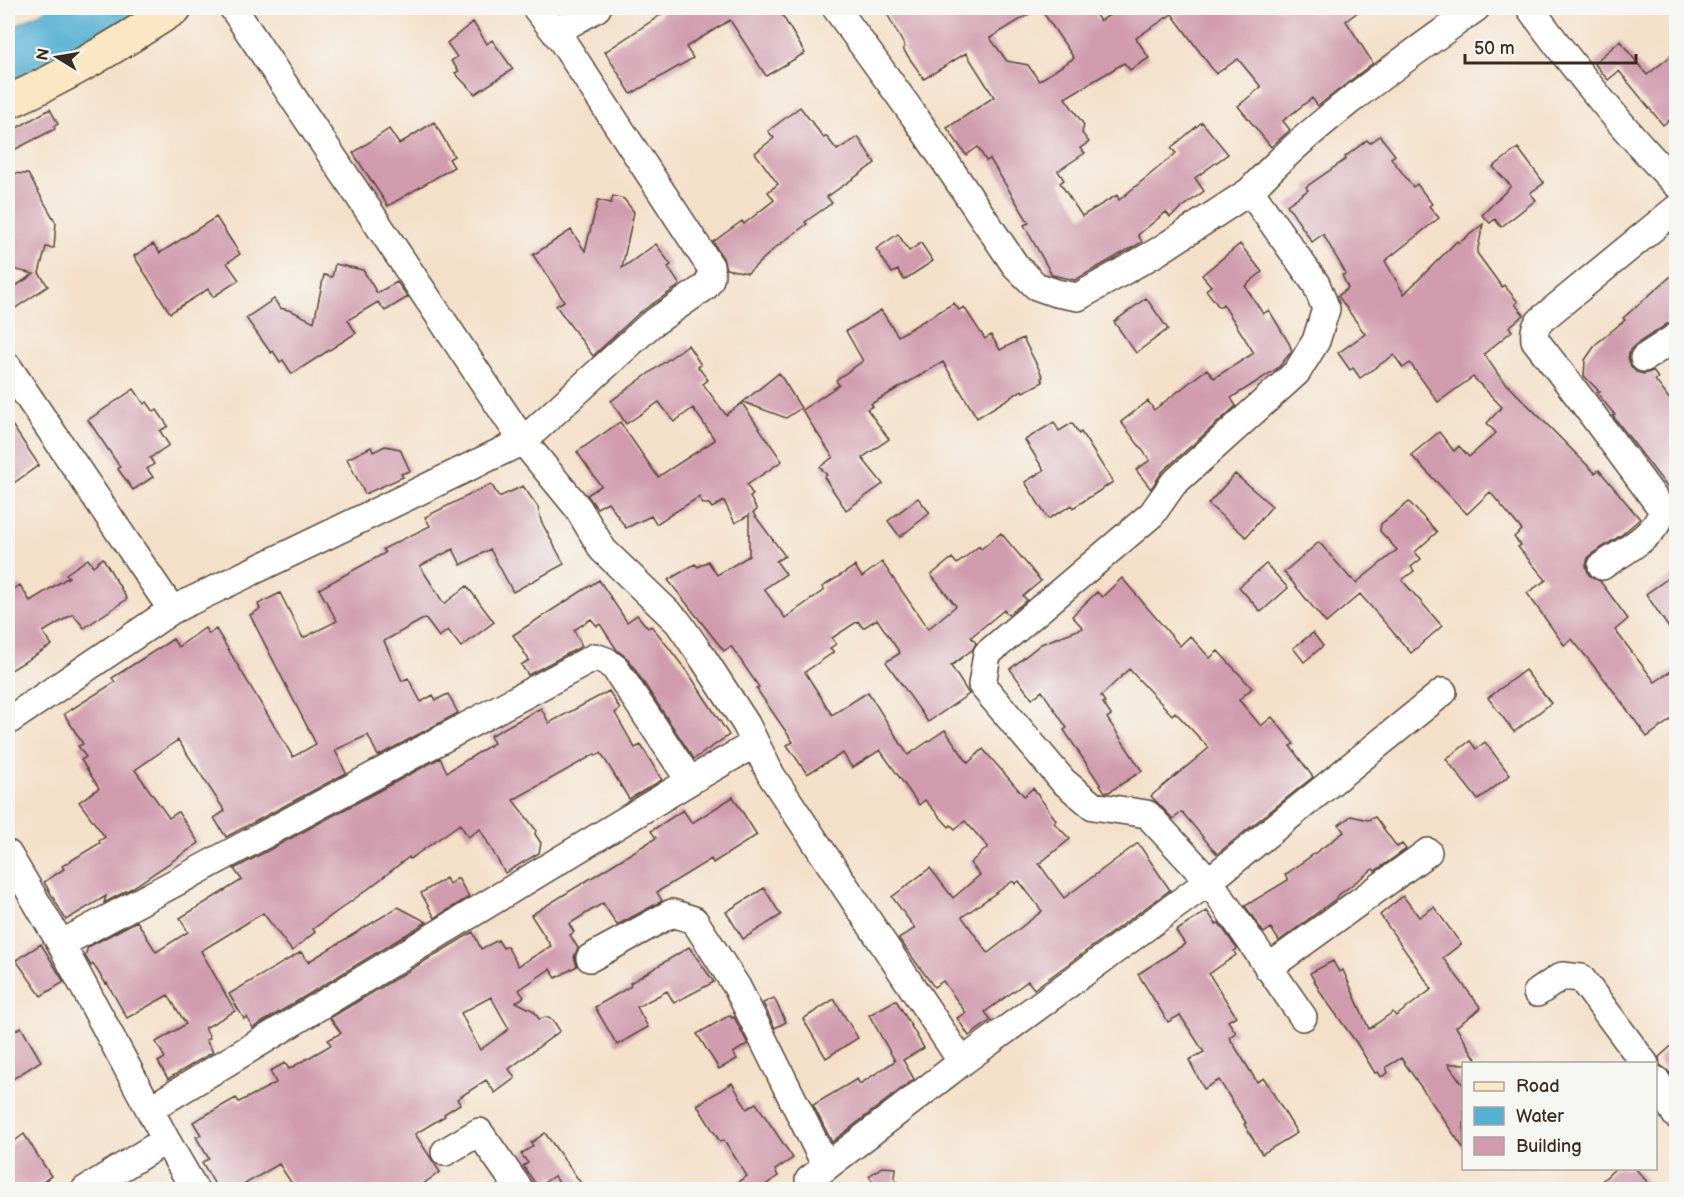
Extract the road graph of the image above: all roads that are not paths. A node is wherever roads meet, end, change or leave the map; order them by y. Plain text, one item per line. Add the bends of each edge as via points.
1 (176, 8) edge
2 (233, 8) edge
3 (536, 8) edge
4 (597, 8) edge
5 (836, 8) edge
6 (1476, 8) edge
7 (1530, 8) edge
8 (555, 32) junction
9 (8, 102) edge
10 (1677, 184) edge
11 (1250, 191) junction
12 (1677, 209) edge
13 (1677, 338) edge
14 (1644, 358) dead end
15 (9, 374) edge
16 (523, 441) junction
17 (1602, 566) dead end
18 (172, 610) junction
19 (1443, 692) dead end
20 (8, 721) edge
21 (754, 744) junction
22 (690, 781) junction
23 (1428, 852) dead end
24 (8, 854) edge
25 (1209, 881) junction
26 (15, 888) edge
27 (62, 944) junction
28 (590, 958) dead end
29 (1268, 968) junction
30 (1537, 993) dead end
31 (1303, 1017) dead end
32 (962, 1062) junction
33 (1644, 1062) edge
34 (150, 1109) junction
35 (166, 1140) junction
36 (445, 1152) dead end
37 (812, 1181) edge
38 (86, 1190) edge
39 (195, 1190) edge
40 (520, 1190) edge

1 - 9 main road via 72,72
2 - 16 street
3 - 8 street
4 - 8 street
5 - 11 street via 1015,264 1036,286 1078,297 1157,252
6 - 11 street via 1376,80 1275,164
7 - 10 street via 1631,137
8 - 16 street via 710,266 711,275 705,287 650,325
11 - 25 street via 1316,284 1326,309 1316,342 1297,372 1173,484 1152,514 987,654 982,685 1063,780 1093,806 1147,814
12 - 17 street via 1542,319 1534,332 1534,340 1662,509 1659,522 1649,533
13 - 14 street
15 - 18 street
16 - 18 street
16 - 21 street via 578,508 603,550 678,622 736,709
18 - 20 street
19 - 25 street
21 - 22 street
21 - 32 street
22 - 27 street via 615,668 595,657
22 - 34 street
23 - 29 street
24 - 26 street
25 - 29 street
25 - 32 street
26 - 27 street
27 - 34 street
28 - 37 street via 672,913 694,920 737,987
29 - 31 street
30 - 33 street via 1562,976 1581,978
32 - 37 street
34 - 35 street
35 - 38 street
35 - 39 street
36 - 40 street via 479,1132

